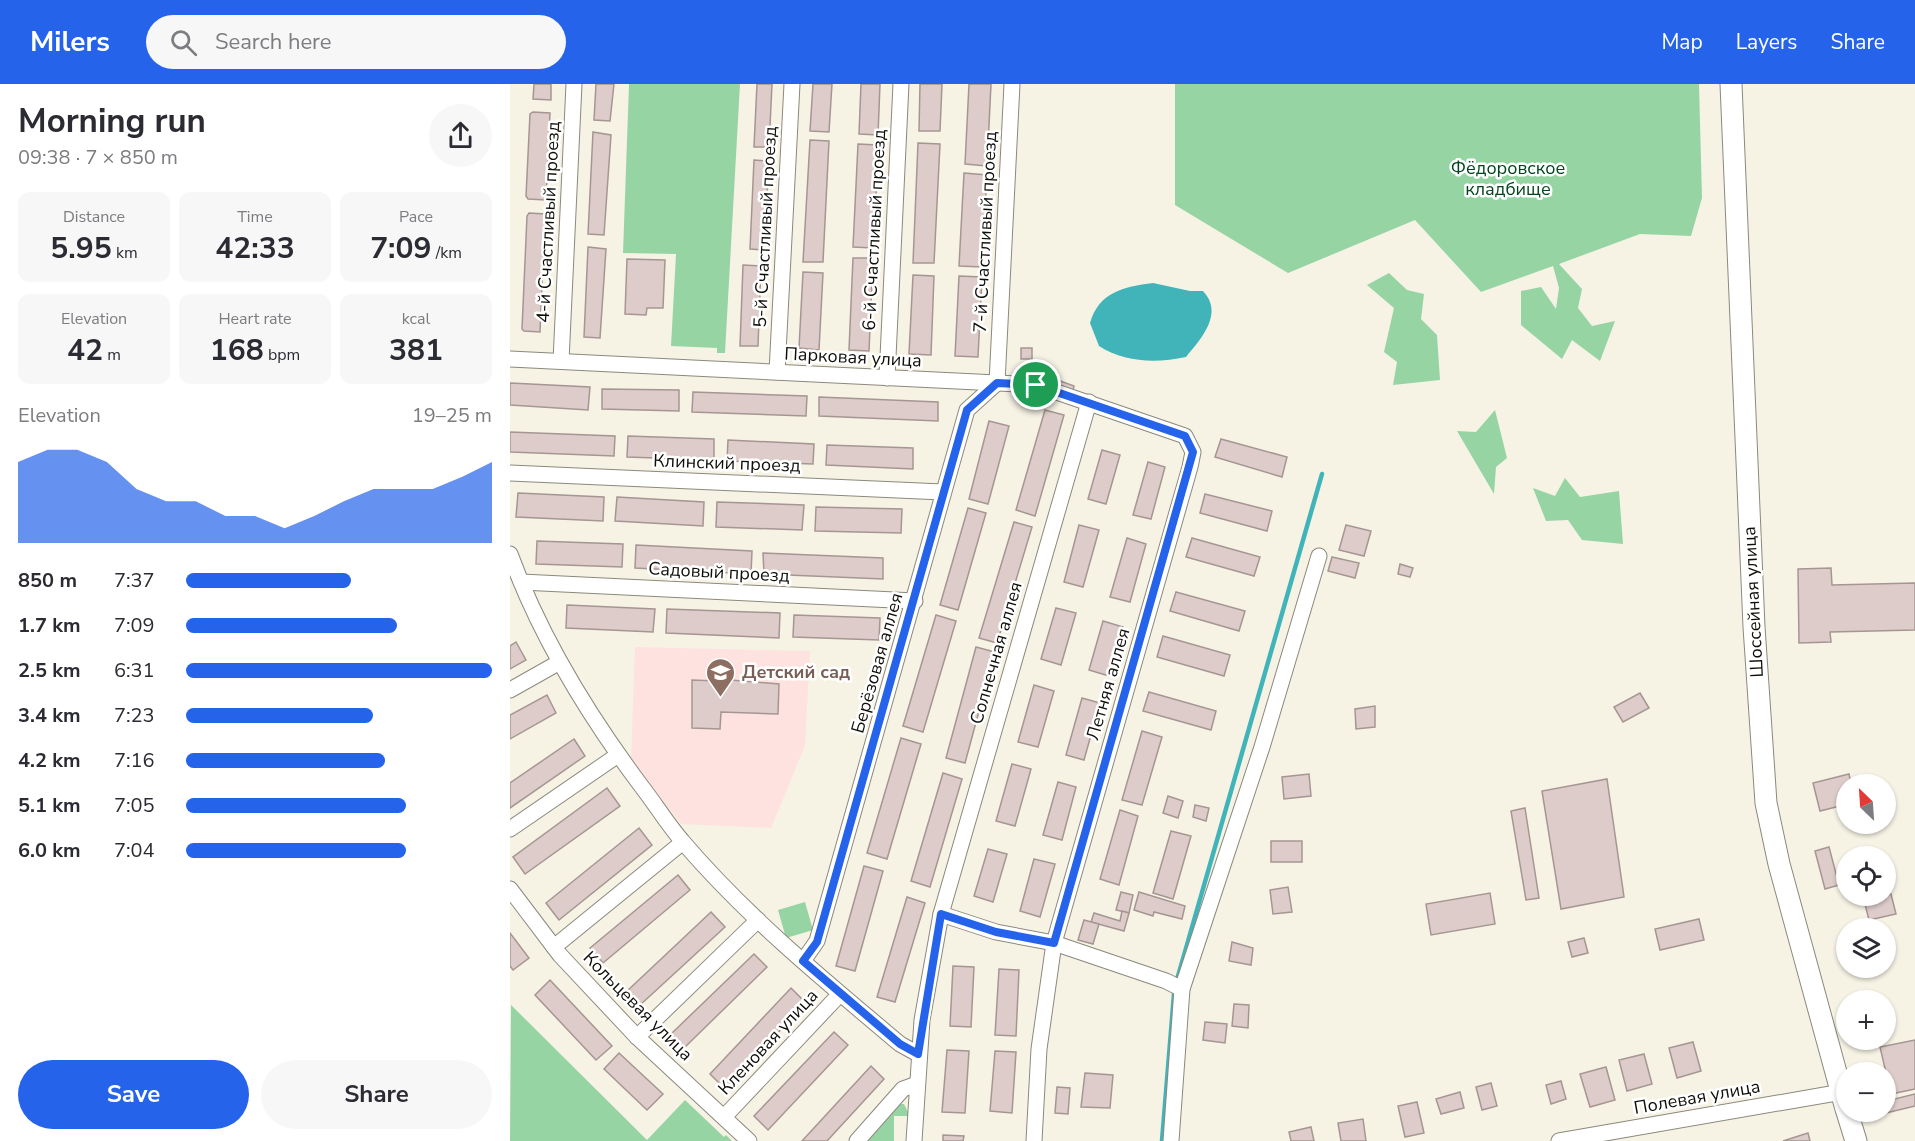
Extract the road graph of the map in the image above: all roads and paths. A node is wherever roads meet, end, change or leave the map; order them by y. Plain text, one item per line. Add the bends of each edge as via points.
1 (574, 84) edge
2 (792, 84) edge
3 (901, 84) edge
4 (1012, 84) edge
5 (1731, 84) edge
6 (510, 359) edge
7 (561, 361) junction
8 (777, 372) junction
9 (887, 378) junction
10 (997, 383) junction
11 (1089, 402) junction
12 (1185, 436) joint
13 (510, 473) edge
14 (943, 492) junction
15 (1319, 556) dead end
16 (511, 561) edge
17 (521, 582) junction
18 (915, 601) junction
19 (558, 663) junction
20 (510, 690) edge
21 (618, 755) junction
22 (510, 829) edge
23 (683, 842) junction
24 (510, 889) edge
25 (941, 914) junction
26 (758, 920) junction
27 (1054, 943) junction
28 (554, 947) junction
29 (803, 961) junction
30 (1182, 989) junction
31 (840, 994) junction
32 (637, 1037) junction
33 (918, 1054) junction
34 (1836, 1071) edge
35 (917, 1084) junction
36 (1836, 1105) edge
37 (724, 1117) junction
38 (1850, 1122) edge
39 (749, 1141) edge
40 (857, 1141) edge
41 (914, 1141) edge
42 (1034, 1141) edge
43 (1171, 1141) edge
44 (1559, 1141) edge
45 (1856, 1141) edge

1 - 7 street, 4-й Счастливый проезд
2 - 8 street, 5-й Счастливый проезд
3 - 9 street, 6-й Счастливый проезд
4 - 10 street, 7-й Счастливый проезд
5 - 34 main road, Шоссейная улица via 1756,664 1766,803
6 - 7 street, Парковая улица
7 - 8 street, Парковая улица
8 - 9 street, Парковая улица
9 - 10 street, Парковая улица
10 - 11 street, Парковая улица via 1036,385
10 - 14 street, Берёзовая аллея via 967,410
11 - 12 street, Парковая улица
11 - 25 street, Солнечная аллея
12 - 27 street, Летняя аллея via 1193,452 1190,467
13 - 14 street, Клинский проезд
14 - 18 street, Берёзовая аллея
15 - 30 street via 1262,747
16 - 17 street, Кленовая улица
17 - 18 street, Садовый проезд
17 - 19 street, Кленовая улица
18 - 29 street, Берёзовая аллея via 817,942
19 - 20 street
19 - 21 street, Кленовая улица
21 - 22 street
21 - 23 street, Кленовая улица
23 - 26 street, Кленовая улица
23 - 28 street
24 - 28 street, Кольцевая улица
25 - 27 street via 996,932
25 - 33 street, Солнечная аллея
26 - 29 street, Кленовая улица
26 - 32 street
27 - 30 street
27 - 42 street, Летняя аллея via 1039,1049
28 - 32 street, Кольцевая улица
29 - 31 street, Кленовая улица
30 - 43 street
31 - 33 street, Кленовая улица via 900,1044
31 - 37 street, Кленовая улица
32 - 37 street, Кольцевая улица
33 - 35 street, Солнечная аллея
35 - 40 street via 903,1089
35 - 41 street, Солнечная аллея
36 - 44 street, Полевая улица
37 - 39 street, Кольцевая улица
38 - 45 main road, Шоссейная улица

